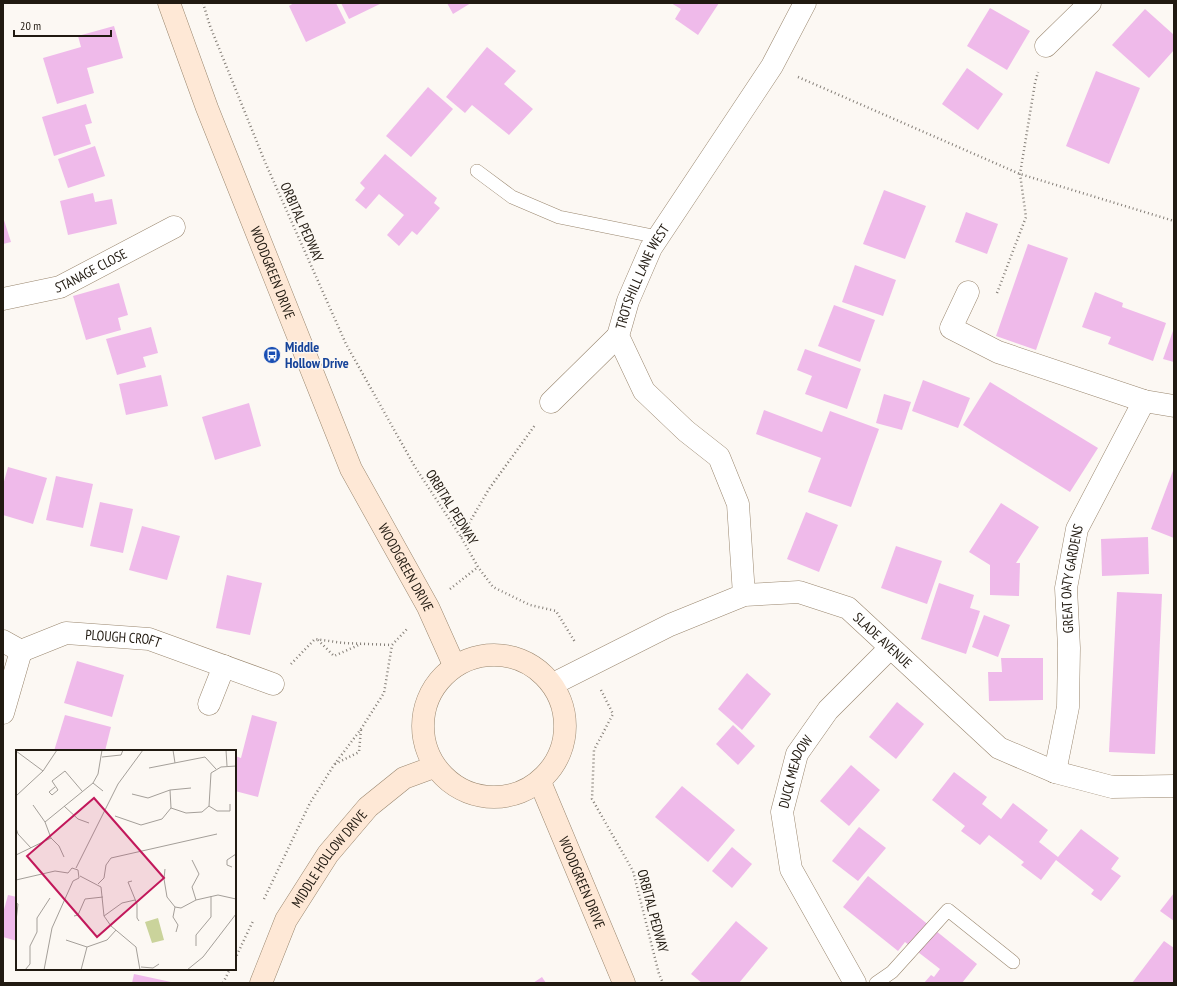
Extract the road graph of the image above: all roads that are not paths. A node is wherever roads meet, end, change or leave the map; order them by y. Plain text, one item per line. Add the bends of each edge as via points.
1 (169, 3) edge
2 (804, 3) edge
3 (1090, 3) edge
4 (1046, 46) road end
5 (477, 171) dead end
6 (174, 227) dead end
7 (658, 237) junction
8 (968, 292) dead end
9 (3, 299) edge
10 (618, 336) junction
11 (1144, 401) junction
12 (551, 402) road end
13 (1174, 406) edge
14 (744, 594) junction
15 (12, 646) edge
16 (890, 648) junction
17 (454, 665) junction
18 (224, 666) junction
19 (273, 684) road end
20 (553, 684) junction
21 (208, 704) dead end
22 (3, 713) edge
23 (434, 767) junction
24 (1055, 772) junction
25 (540, 782) junction
26 (1174, 786) edge
27 (1013, 962) dead end
28 (260, 983) edge
29 (624, 983) edge
30 (855, 983) edge
31 (876, 983) edge

1 - 17 main road, WOODGREEN DRIVE via 207,108 351,469 428,607
2 - 7 street, TROTSHILL LANE WEST via 772,66
3 - 4 street
5 - 7 lane via 512,197 559,217
6 - 9 street, STANAGE CLOSE via 60,287
7 - 10 street, TROTSHILL LANE WEST via 650,248 628,301
8 - 11 street via 951,328 998,352
10 - 12 street
10 - 14 street, TROTSHILL LANE WEST via 644,391 686,431 719,457 738,504
11 - 13 street
11 - 24 street, GREAT OATY GARDENS via 1077,529 1066,588 1068,707
14 - 16 street, SLADE AVENUE via 799,592 848,608
14 - 20 street, SLADE AVENUE via 670,625
15 - 18 street, PLOUGH CROFT via 66,633 149,639
15 - 22 street
16 - 24 street, SLADE AVENUE via 999,748
16 - 30 street, DUCK MEADOW via 828,710 797,754 782,812 791,869
17 - 20 main road via 486,654 524,660
17 - 23 main road via 430,692 422,735
18 - 19 street, PLOUGH CROFT
18 - 21 street
20 - 25 main road via 565,711 562,752
23 - 25 main road via 470,794 508,797
23 - 28 main road, MIDDLE HOLLOW DRIVE via 404,778 368,807 328,854 286,920
24 - 26 street, SLADE AVENUE via 1112,787
25 - 29 main road, WOODGREEN DRIVE
27 - 31 lane via 948,910 892,972

